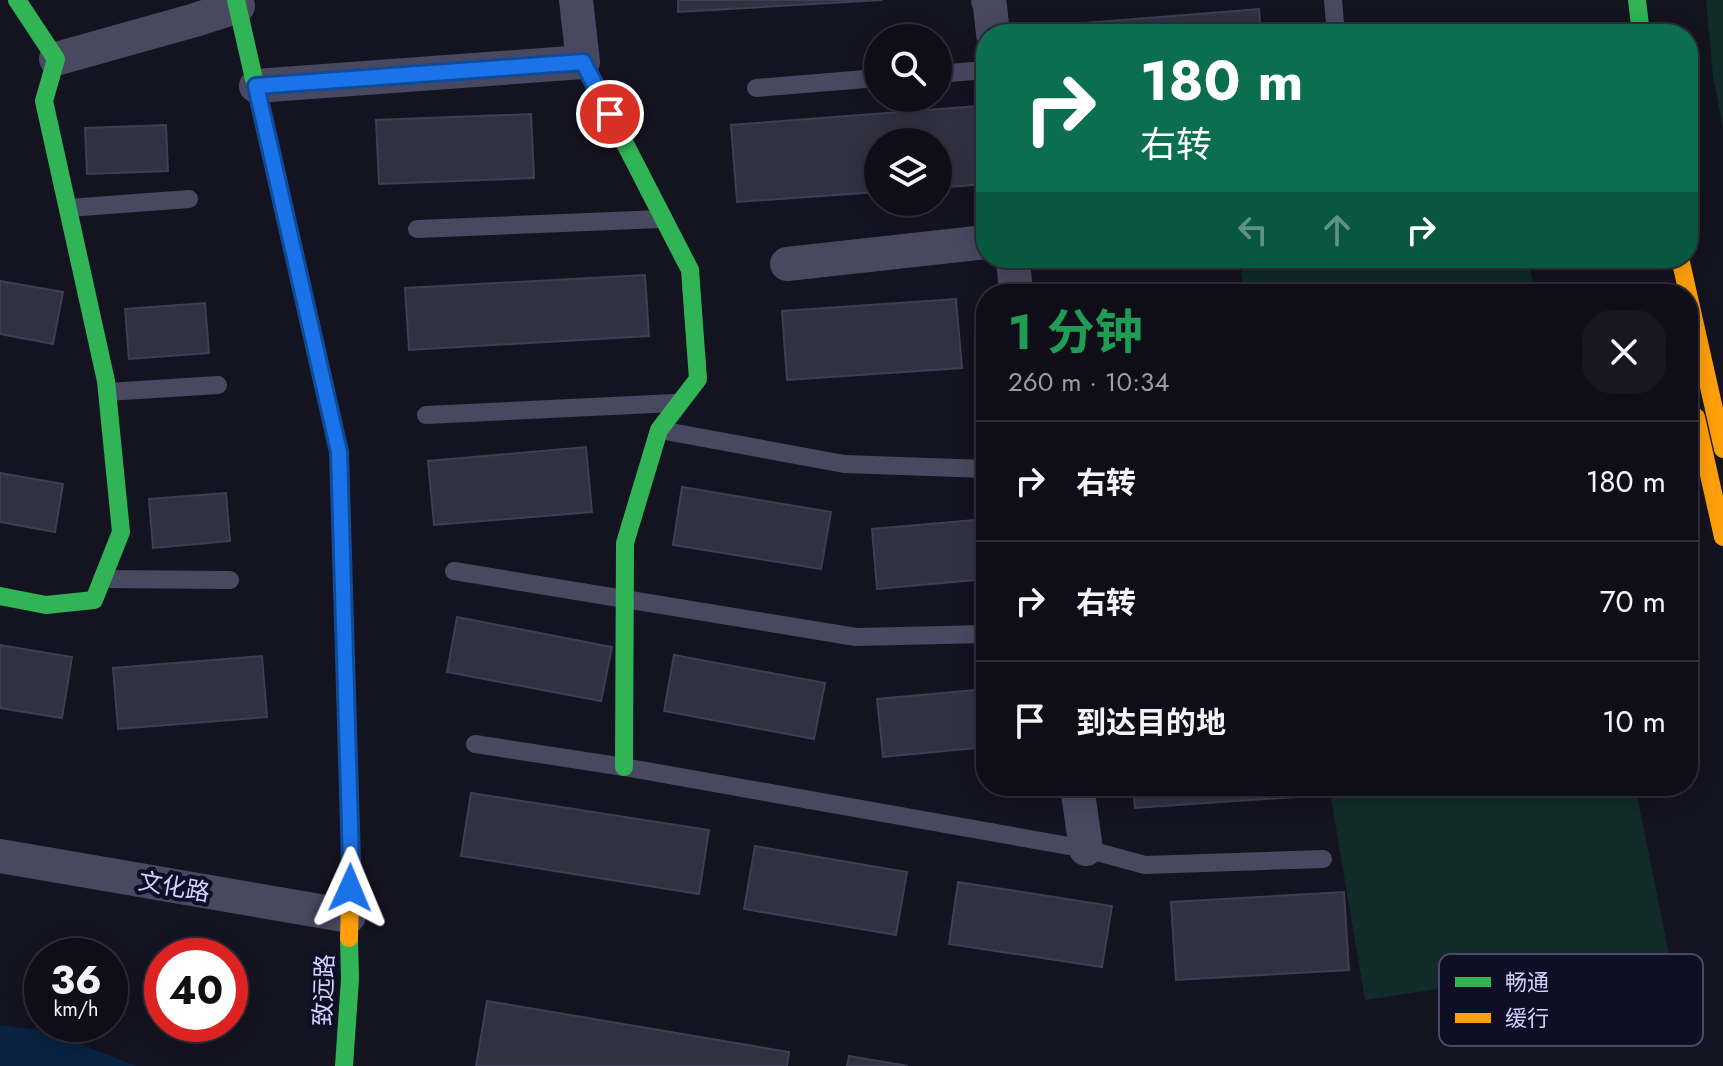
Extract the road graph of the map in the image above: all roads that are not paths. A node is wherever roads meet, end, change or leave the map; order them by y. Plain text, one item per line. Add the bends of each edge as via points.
1 (17, 0) edge
2 (576, 0) edge
3 (988, 0) edge
4 (1333, 0) edge
5 (1637, 0) edge
6 (237, 3) edge
7 (992, 24) edge
8 (1335, 24) edge
9 (1640, 24) edge
10 (56, 59) junction
11 (583, 62) junction
12 (976, 71) edge
13 (952, 73) edge
14 (864, 79) edge
15 (256, 86) junction
16 (756, 88) dead end
17 (189, 199) dead end
18 (68, 208) junction
19 (664, 219) junction
20 (417, 229) dead end
21 (976, 243) edge
22 (787, 264) dead end
23 (1698, 338) edge
24 (218, 385) dead end
25 (107, 392) junction
26 (680, 402) junction
27 (426, 415) dead end
28 (1698, 426) edge
29 (659, 430) junction
30 (1723, 449) edge
31 (976, 469) edge
32 (1723, 537) edge
33 (454, 571) dead end
34 (102, 579) junction
35 (230, 580) dead end
36 (0, 596) edge
37 (976, 634) edge
38 (475, 744) dead end
39 (624, 767) junction
40 (1078, 796) edge
41 (1086, 849) junction
42 (0, 856) edge
43 (1323, 859) dead end
44 (349, 916) junction
45 (344, 1066) edge

1 - 10 street
2 - 11 street
3 - 7 street
4 - 8 lane
5 - 9 street
6 - 10 street
6 - 15 street, 致远路
10 - 18 street via 44,101
11 - 15 street
11 - 19 street
12 - 13 lane
14 - 16 lane
15 - 44 street, 致远路 via 339,452
17 - 18 lane
18 - 25 street
19 - 20 lane
19 - 26 street via 690,270 698,379
21 - 22 street
23 - 30 street
24 - 25 lane
25 - 34 street via 121,532
26 - 27 lane
26 - 29 street
28 - 32 street
29 - 31 lane via 844,464
29 - 39 street via 625,543
33 - 37 lane via 856,637
34 - 35 lane
34 - 36 street via 94,600 46,605
38 - 39 lane
39 - 41 lane
40 - 41 street
41 - 43 lane via 1145,865
42 - 44 street, 文化路
44 - 45 street, 致远路

